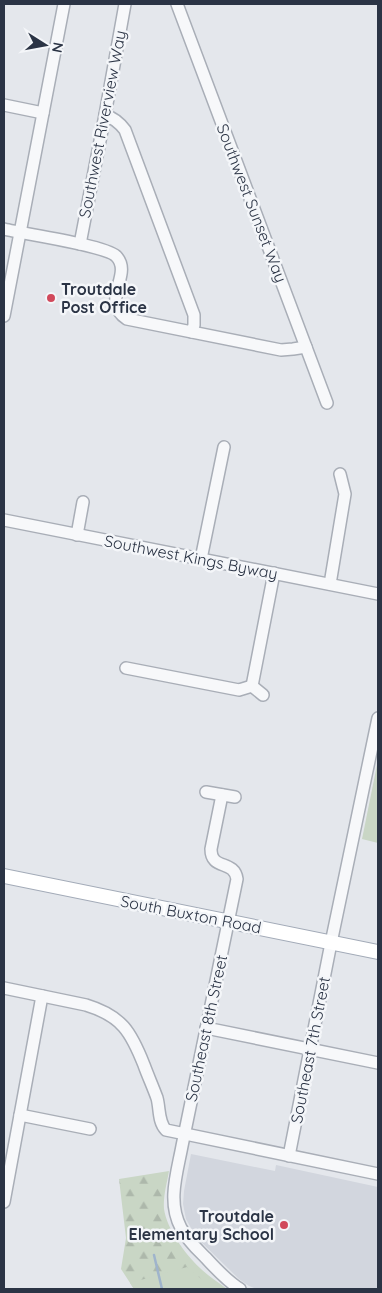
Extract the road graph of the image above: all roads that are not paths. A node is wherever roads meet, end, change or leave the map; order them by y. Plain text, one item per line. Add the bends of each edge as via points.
1 (64, 4) edge
2 (125, 4) edge
3 (177, 4) edge
4 (4, 105) edge
5 (43, 113) junction
6 (105, 115) junction
7 (4, 229) edge
8 (20, 233) junction
9 (80, 244) junction
10 (4, 316) edge
11 (192, 332) junction
12 (306, 347) junction
13 (327, 403) dead end
14 (224, 447) dead end
15 (340, 474) dead end
16 (83, 502) dead end
17 (4, 520) edge
18 (77, 534) junction
19 (201, 559) junction
20 (274, 574) junction
21 (330, 584) junction
22 (378, 594) edge
23 (126, 668) dead end
24 (252, 686) junction
25 (263, 696) dead end
26 (378, 718) edge
27 (206, 792) dead end
28 (222, 795) junction
29 (235, 797) dead end
30 (4, 876) edge
31 (228, 922) junction
32 (331, 943) junction
33 (378, 952) edge
34 (4, 988) edge
35 (42, 996) junction
36 (206, 1028) junction
37 (311, 1049) junction
38 (378, 1063) edge
39 (20, 1115) junction
40 (90, 1129) dead end
41 (184, 1135) junction
42 (289, 1156) junction
43 (378, 1174) edge
44 (4, 1202) edge
45 (240, 1289) edge

1 - 5 street
2 - 6 street, Southwest Riverview Way
3 - 12 street, Southwest Sunset Way
4 - 5 street
5 - 8 street
6 - 9 street, Southwest Riverview Way
6 - 11 street via 114,118 125,130 194,315
7 - 8 street
8 - 9 street
8 - 10 street
9 - 11 street via 112,253 119,260 121,269 115,305 123,316
11 - 12 street via 281,350
12 - 13 street, Southwest Sunset Way
14 - 19 street
15 - 21 street via 345,494
16 - 18 street
17 - 18 street, Southwest Kings Byway
18 - 19 street, Southwest Kings Byway
19 - 20 street, Southwest Kings Byway
20 - 21 street, Southwest Kings Byway
20 - 24 street
21 - 22 street, Southwest Kings Byway
23 - 24 street via 239,690
24 - 25 street
26 - 32 street, Southeast 7th Street
27 - 28 street
28 - 29 street
28 - 31 street, Southeast 8th Street via 210,849 212,859 230,867 236,874
30 - 31 main road, South Buxton Road
31 - 32 main road, South Buxton Road
31 - 36 street, Southeast 8th Street
32 - 33 main road, South Buxton Road
32 - 37 street, Southeast 7th Street
34 - 35 street
35 - 39 street
35 - 41 street via 99,1009 121,1023 136,1044 156,1097 163,1127
36 - 37 street
36 - 41 street, Southeast 8th Street
37 - 38 street
37 - 42 street, Southeast 7th Street
39 - 40 street
39 - 44 street
41 - 42 street
41 - 45 street, Southeast 8th Street via 174,1192 177,1221 194,1246
42 - 43 street

